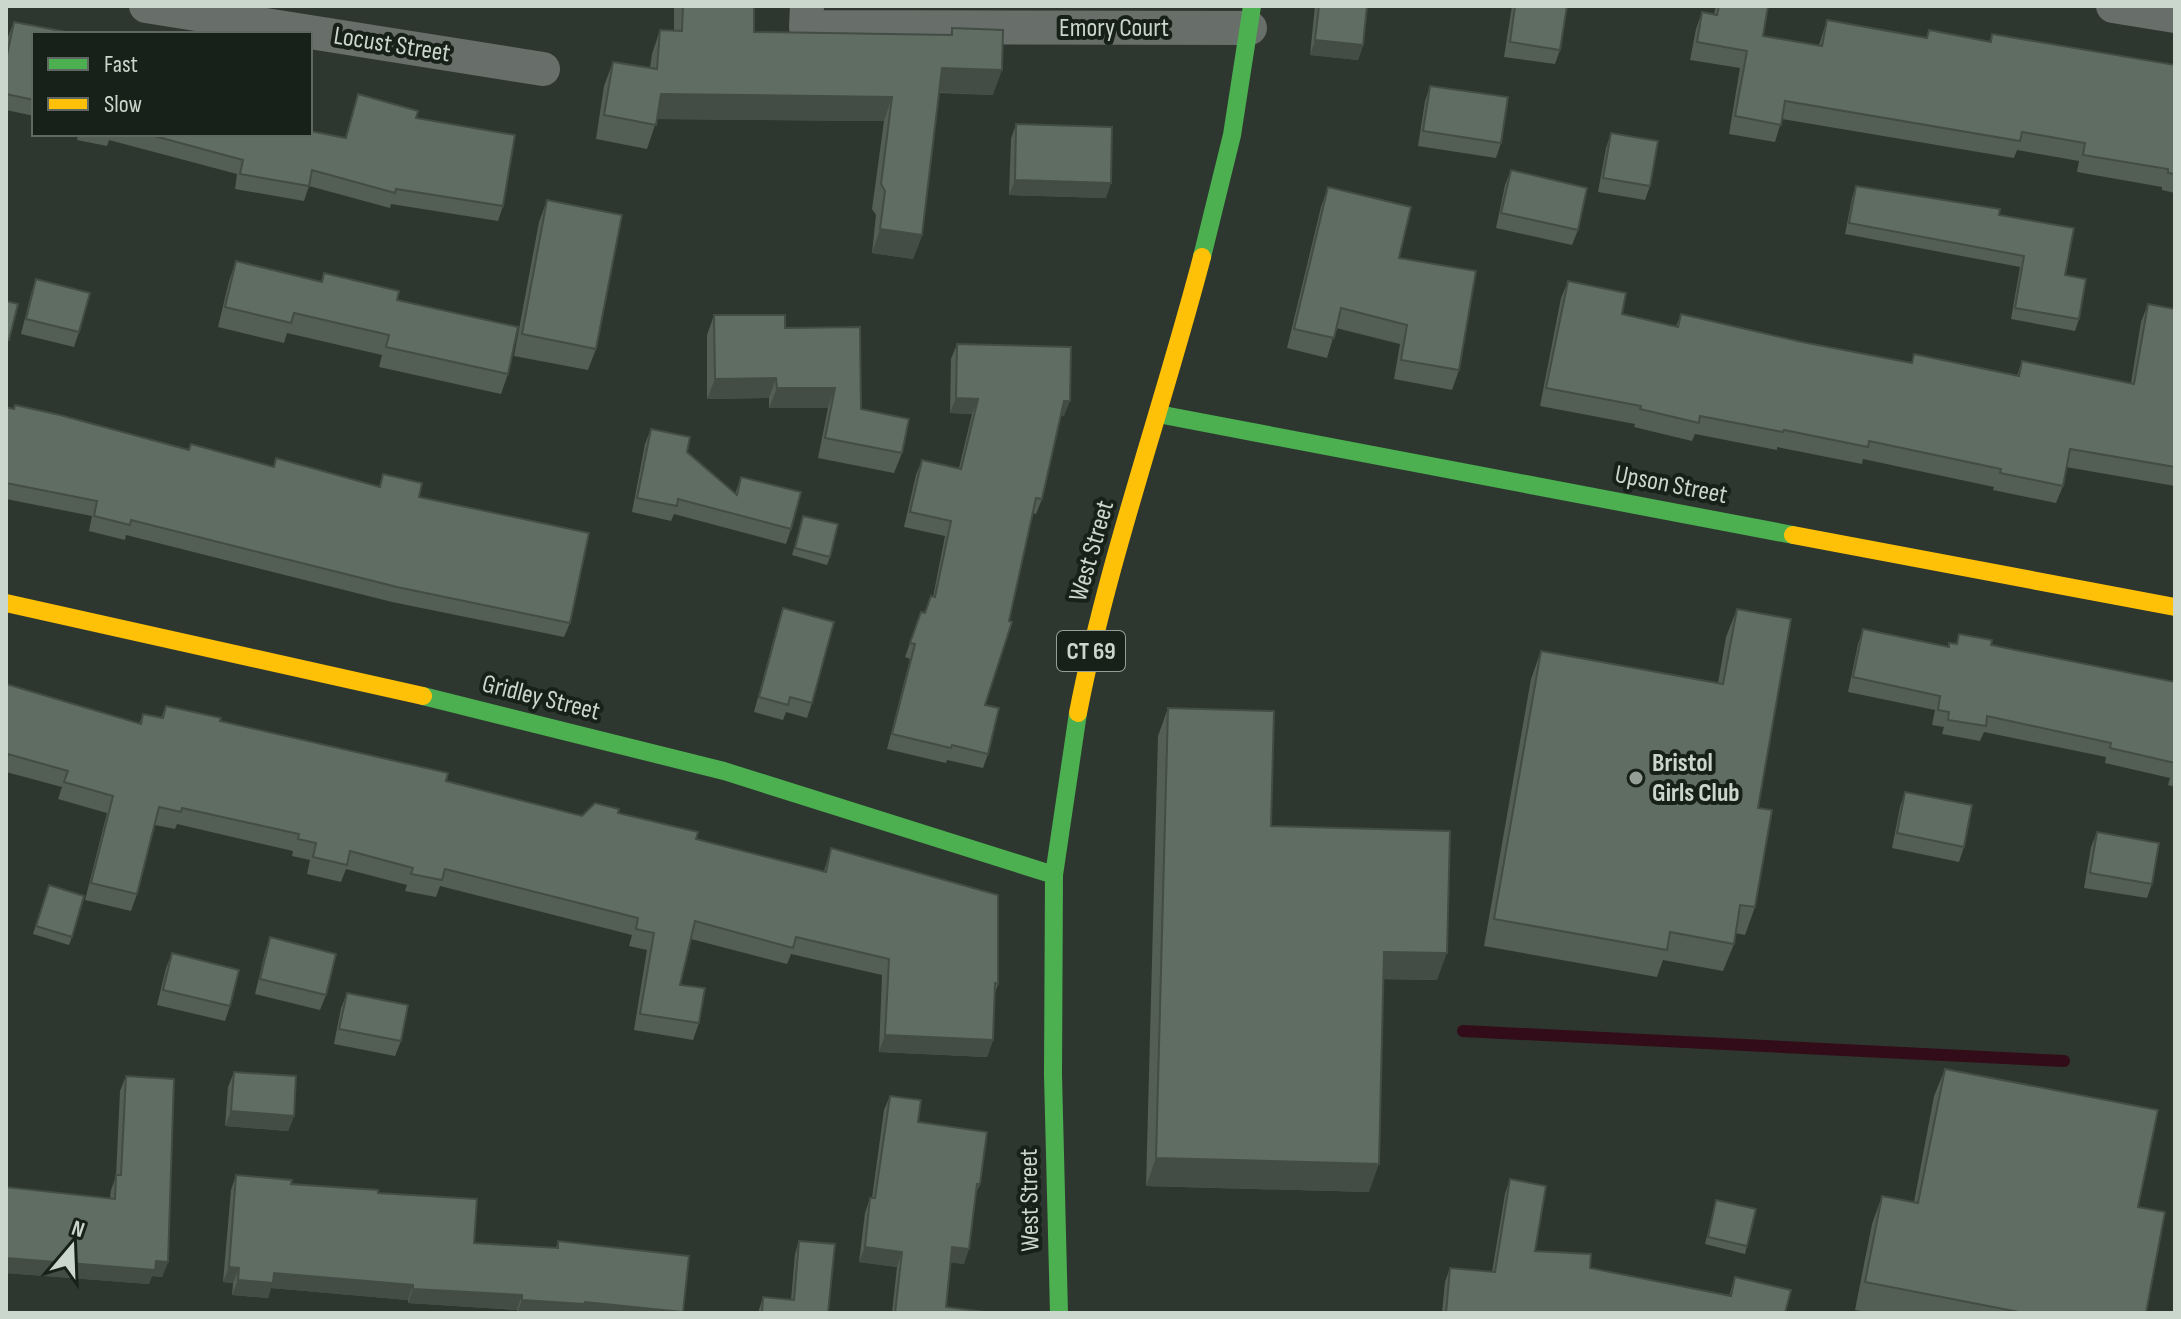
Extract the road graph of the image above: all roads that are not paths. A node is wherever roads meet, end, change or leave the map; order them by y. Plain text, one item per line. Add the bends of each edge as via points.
1 (146, 6) edge
2 (807, 6) edge
3 (2113, 6) edge
4 (2175, 16) edge
5 (1251, 17) edge
6 (310, 32) edge
7 (312, 32) edge
8 (543, 69) dead end
9 (1158, 414) junction
10 (6, 603) edge
11 (2175, 607) edge
12 (1054, 875) junction
13 (1059, 1313) edge

1 - 6 street, Locust Street
2 - 5 street, Emory Court via 806,27
3 - 4 street
5 - 9 street, West Street / CT 69 via 1219,192
7 - 8 street, Locust Street
9 - 11 street, Upson Street
9 - 12 street, West Street / CT 69 via 1089,658
10 - 12 street, Gridley Street via 399,690 724,771
12 - 13 street, West Street / CT 69

